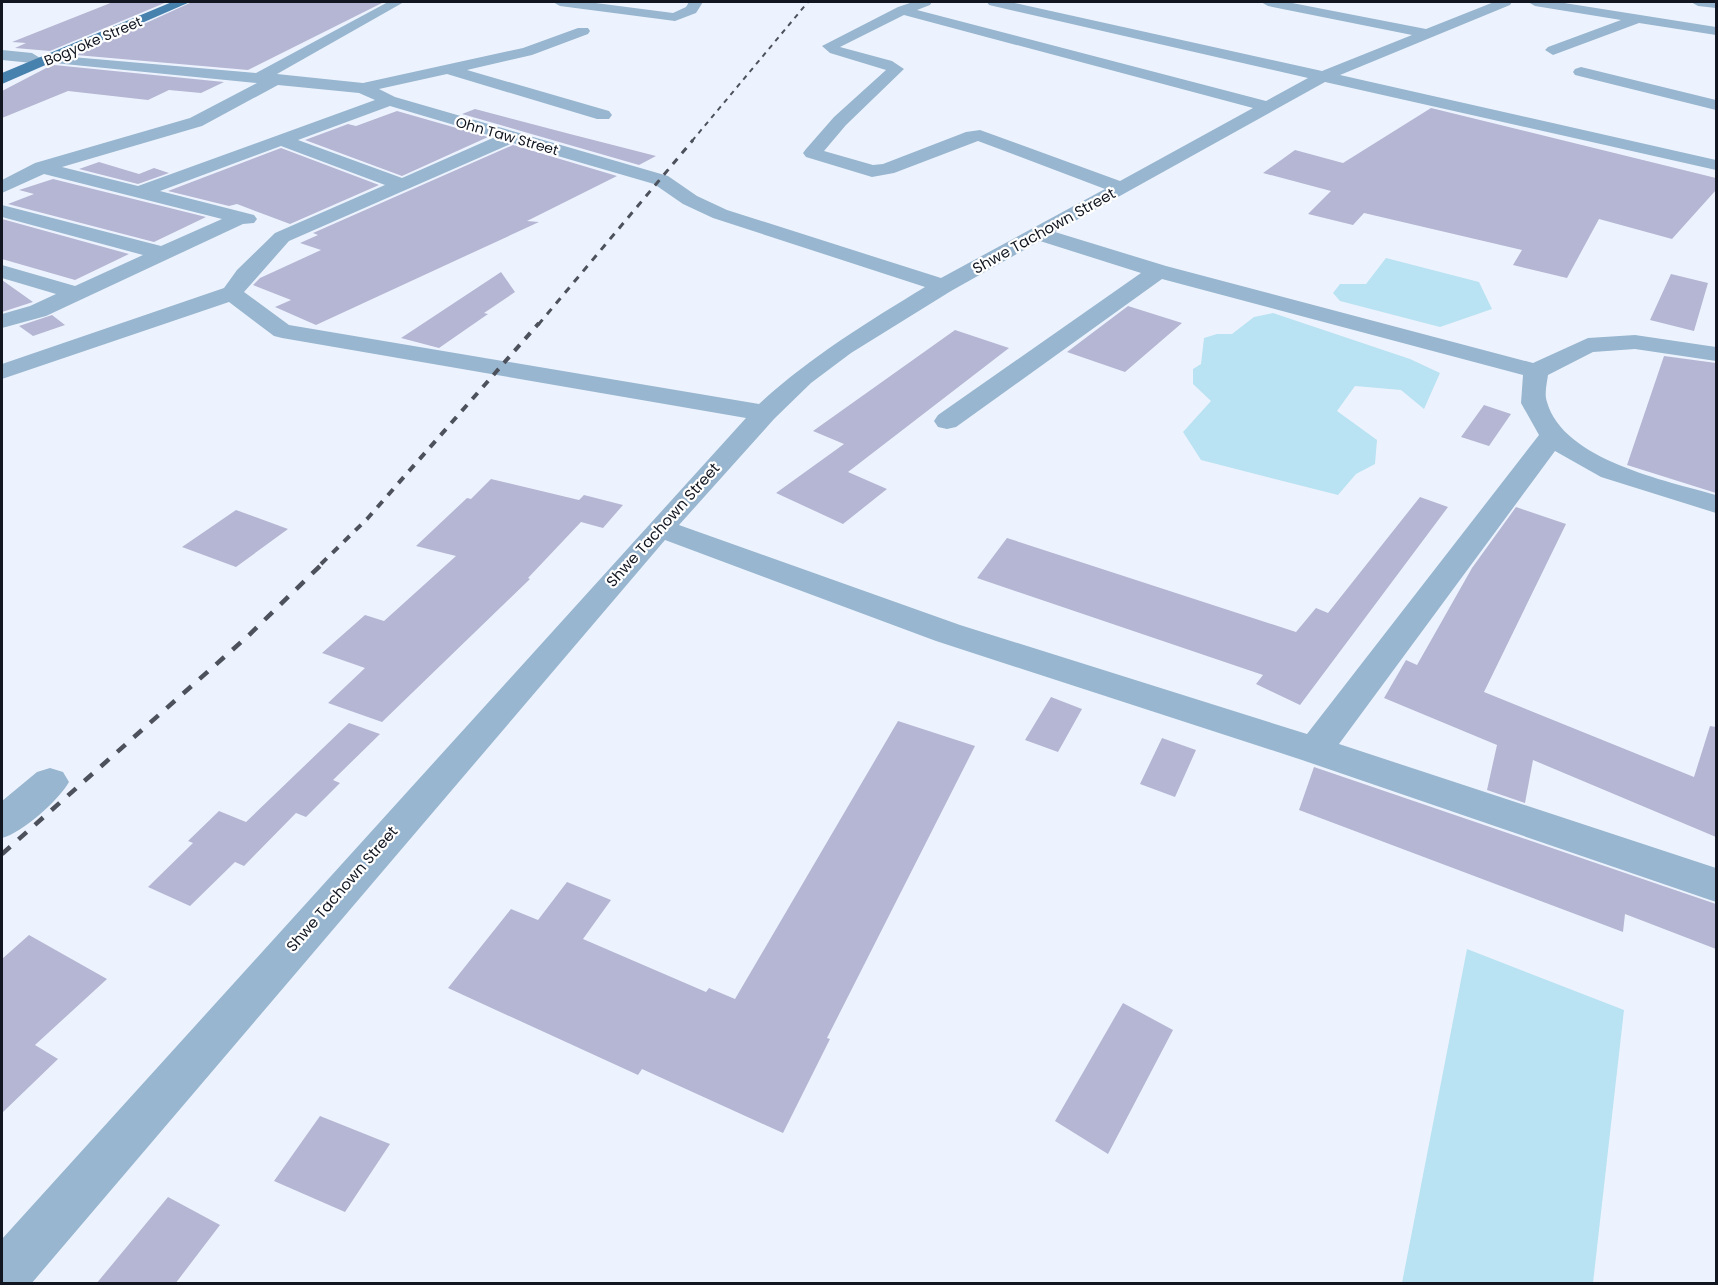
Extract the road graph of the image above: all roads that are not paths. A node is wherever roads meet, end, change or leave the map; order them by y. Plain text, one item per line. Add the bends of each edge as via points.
1 (166, 2) edge
2 (183, 2) edge
3 (397, 2) edge
4 (561, 2) edge
5 (696, 2) edge
6 (926, 2) edge
7 (994, 2) edge
8 (1268, 2) edge
9 (1505, 2) edge
10 (1535, 2) edge
11 (1699, 2) edge
12 (1716, 4) edge
13 (903, 10) junction
14 (1636, 19) junction
15 (1685, 26) junction
16 (583, 31) dead end
17 (1716, 31) edge
18 (1425, 33) junction
19 (1553, 50) dead end
20 (2, 55) edge
21 (32, 58) junction
22 (54, 58) junction
23 (2, 70) edge
24 (448, 70) junction
25 (1581, 72) dead end
26 (1322, 77) junction
27 (268, 78) junction
28 (2, 79) edge
29 (363, 88) junction
30 (388, 101) junction
31 (1716, 105) edge
32 (1269, 107) junction
33 (603, 115) dead end
34 (511, 137) junction
35 (281, 140) junction
36 (1716, 165) edge
37 (42, 167) junction
38 (401, 184) junction
39 (2, 187) edge
40 (1121, 188) junction
41 (139, 192) junction
42 (2, 211) edge
43 (267, 224) junction
44 (1039, 234) junction
45 (162, 254) junction
46 (2, 271) edge
47 (1158, 271) junction
48 (943, 286) junction
49 (76, 293) junction
50 (232, 293) junction
51 (2, 321) edge
52 (1716, 354) edge
53 (1536, 371) junction
54 (2, 372) edge
55 (765, 413) junction
56 (947, 421) dead end
57 (1552, 436) junction
58 (1716, 504) edge
59 (660, 528) junction
60 (1315, 750) junction
61 (50, 782) dead end
62 (2, 823) edge
63 (1716, 885) edge
64 (2, 1277) edge

1 - 21 main road, Bogyoke Street
2 - 22 main road, Bogyoke Street
3 - 27 street
4 - 5 street via 675,17 691,10
6 - 13 street
7 - 26 street
8 - 18 street
9 - 18 street, Shwe Tachown Street
10 - 14 street
11 - 12 street
11 - 15 street
13 - 32 street
13 - 40 street via 830,46 896,69 812,153 872,171 980,135
14 - 15 street
14 - 19 street
15 - 17 street
16 - 24 street via 527,52
18 - 26 street, Shwe Tachown Street
20 - 21 street
21 - 23 main road, Bogyoke Street
22 - 27 street, Ohn Taw Street
22 - 28 main road, Bogyoke Street
24 - 29 street
24 - 33 street
25 - 31 street
26 - 32 street, Shwe Tachown Street
26 - 36 street via 1523,118
27 - 29 street, Ohn Taw Street
27 - 37 street via 196,122
29 - 30 street, Ohn Taw Street
30 - 34 street, Ohn Taw Street
30 - 35 street
32 - 40 street, Shwe Tachown Street
34 - 38 street
34 - 48 street, Ohn Taw Street via 662,180 690,200 720,214
35 - 38 street
35 - 41 street
37 - 39 street
37 - 41 street
38 - 43 street
40 - 44 street, Shwe Tachown Street
41 - 43 street
42 - 45 street
43 - 45 street
43 - 50 street via 282,237
44 - 47 street
44 - 48 street, Shwe Tachown Street
45 - 49 street
46 - 49 street
47 - 53 street
47 - 56 street
48 - 55 street, Shwe Tachown Street via 842,348
49 - 51 street via 38,311
50 - 54 street
50 - 55 street via 282,331
52 - 53 street via 1635,342 1588,345
53 - 57 street via 1534,403
55 - 59 street, Shwe Tachown Street
57 - 58 street via 1584,460
57 - 60 street
59 - 60 street via 948,633
59 - 64 street, Shwe Tachown Street
60 - 63 street
61 - 62 street

